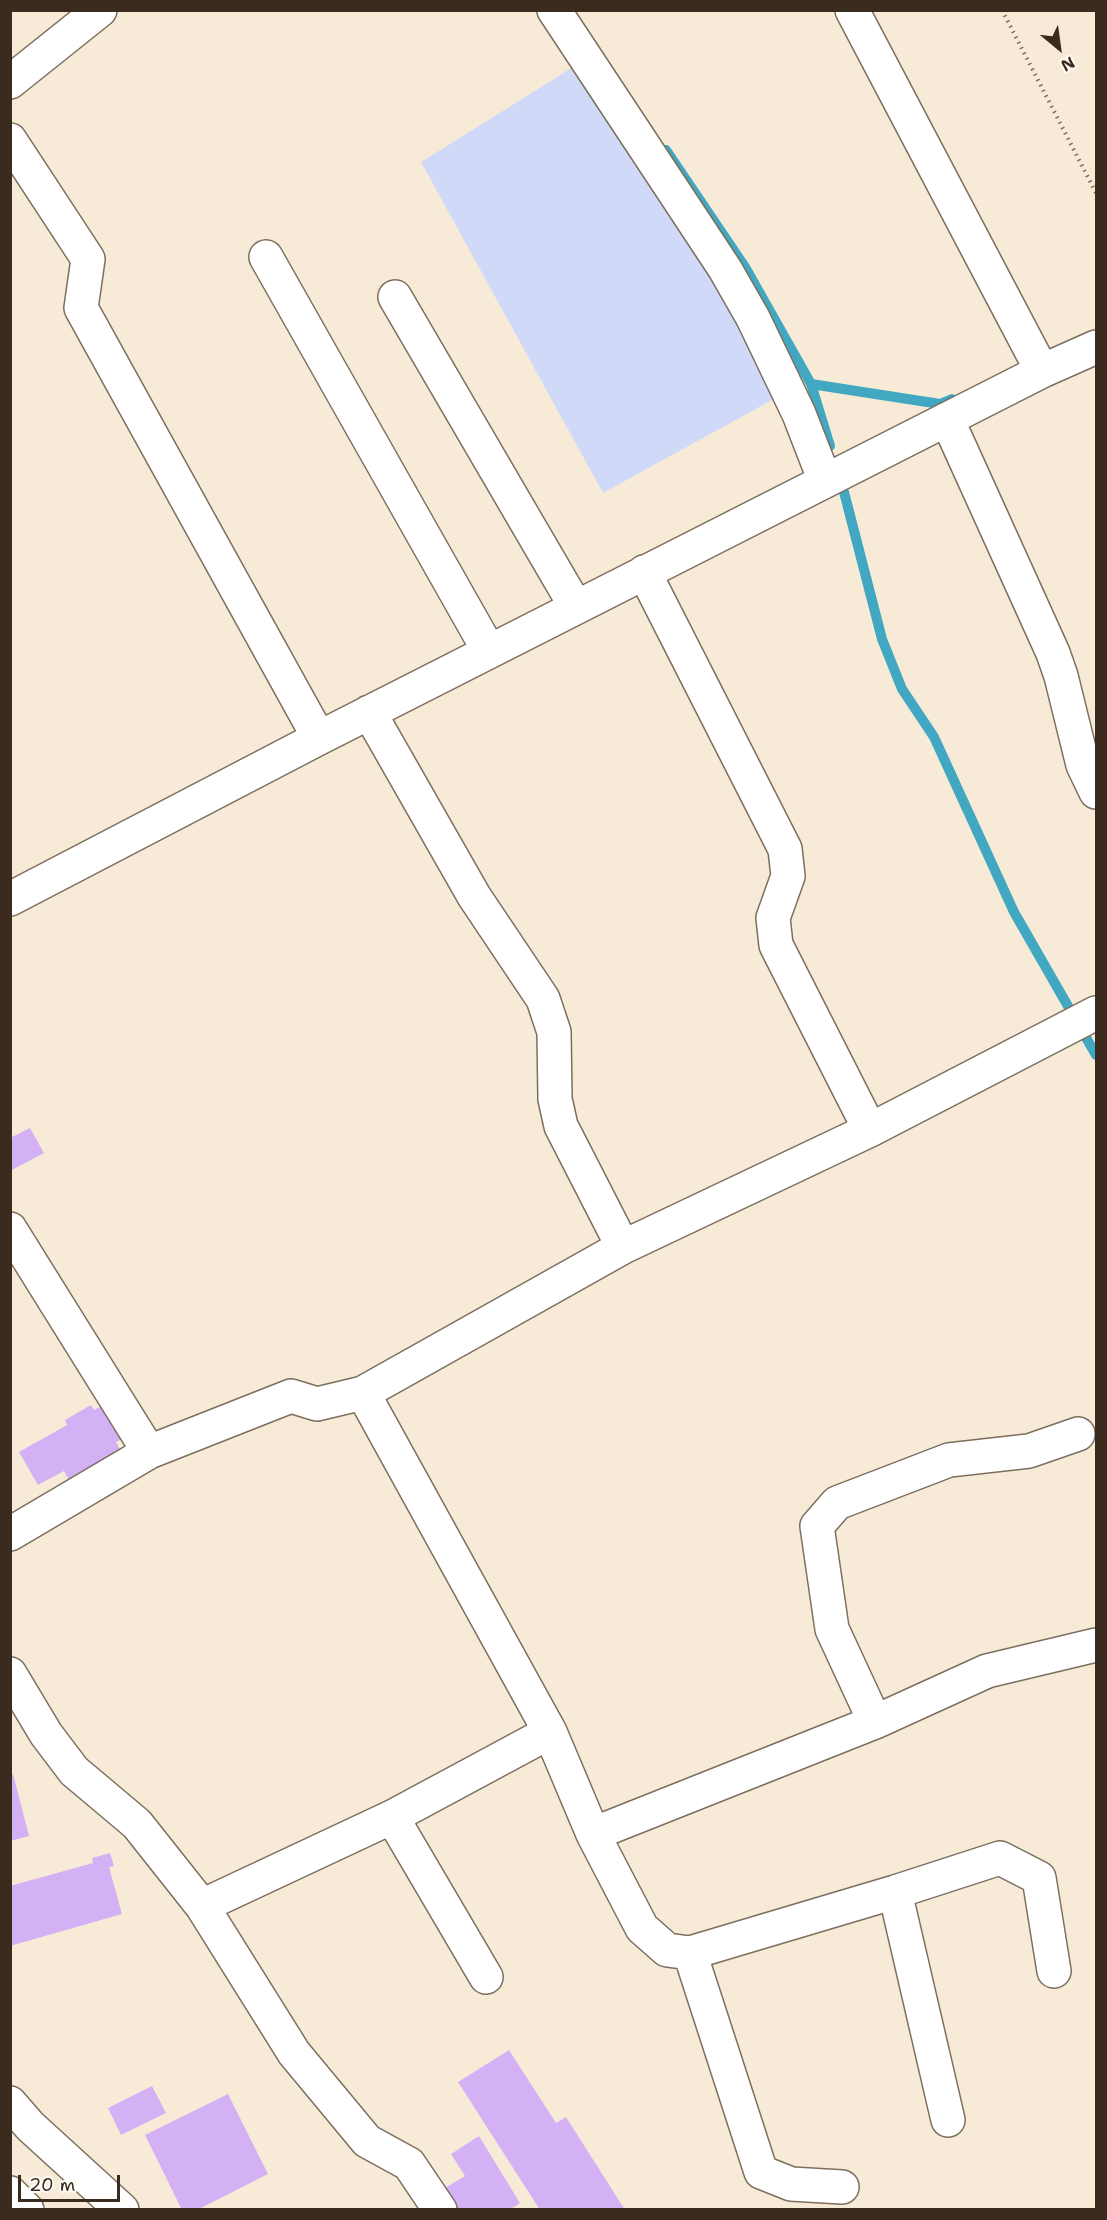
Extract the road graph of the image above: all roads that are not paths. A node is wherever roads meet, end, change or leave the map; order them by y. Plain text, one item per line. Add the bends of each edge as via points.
1 (100, 10) edge
2 (554, 10) edge
3 (852, 10) edge
4 (10, 81) edge
5 (10, 140) edge
6 (266, 257) dead end
7 (395, 297) dead end
8 (1096, 347) edge
9 (1037, 363) junction
10 (947, 419) junction
11 (825, 482) junction
12 (644, 572) junction
13 (576, 607) junction
14 (489, 651) junction
15 (369, 712) junction
16 (319, 738) junction
17 (1096, 792) edge
18 (10, 899) edge
19 (1089, 1019) edge
20 (870, 1130) junction
21 (10, 1229) edge
22 (623, 1247) junction
23 (363, 1393) junction
24 (1078, 1434) dead end
25 (149, 1452) junction
26 (10, 1534) edge
27 (1096, 1645) edge
28 (10, 1674) edge
29 (875, 1722) junction
30 (550, 1732) junction
31 (392, 1817) junction
32 (593, 1834) junction
33 (895, 1892) junction
34 (202, 1906) junction
35 (690, 1953) junction
36 (1054, 1971) dead end
37 (486, 1977) dead end
38 (10, 2103) edge
39 (948, 2120) dead end
40 (842, 2187) dead end
41 (10, 2193) edge
42 (27, 2210) edge
43 (122, 2210) edge
44 (440, 2210) edge

1 - 4 street
2 - 11 street via 725,269 799,414
3 - 9 street
5 - 16 street via 88,259 81,308
6 - 14 street
7 - 13 street
8 - 9 street
9 - 10 street
10 - 11 street
10 - 17 street via 1053,653 1083,765
11 - 12 street
12 - 13 street
12 - 20 street via 785,849 788,876 773,918 776,945
13 - 14 street
14 - 15 street
15 - 16 street
15 - 22 street via 474,896 543,999 554,1032 555,1099 561,1126
16 - 18 street
19 - 20 street
20 - 22 street
21 - 25 street
22 - 23 street
23 - 25 street via 317,1404 291,1396
23 - 30 street
24 - 29 street via 1029,1451 949,1460 837,1503 817,1526 832,1629
25 - 26 street
27 - 29 street via 987,1671
28 - 34 street via 46,1734 74,1770 137,1824
29 - 32 street
30 - 31 street
30 - 32 street
31 - 34 street
31 - 37 street
32 - 35 street via 642,1928 667,1950
33 - 35 street
33 - 36 street via 1000,1858 1039,1878
33 - 39 street
34 - 44 street via 294,2053 367,2141 409,2164
35 - 40 street via 761,2172 791,2184
38 - 43 street
41 - 42 street

